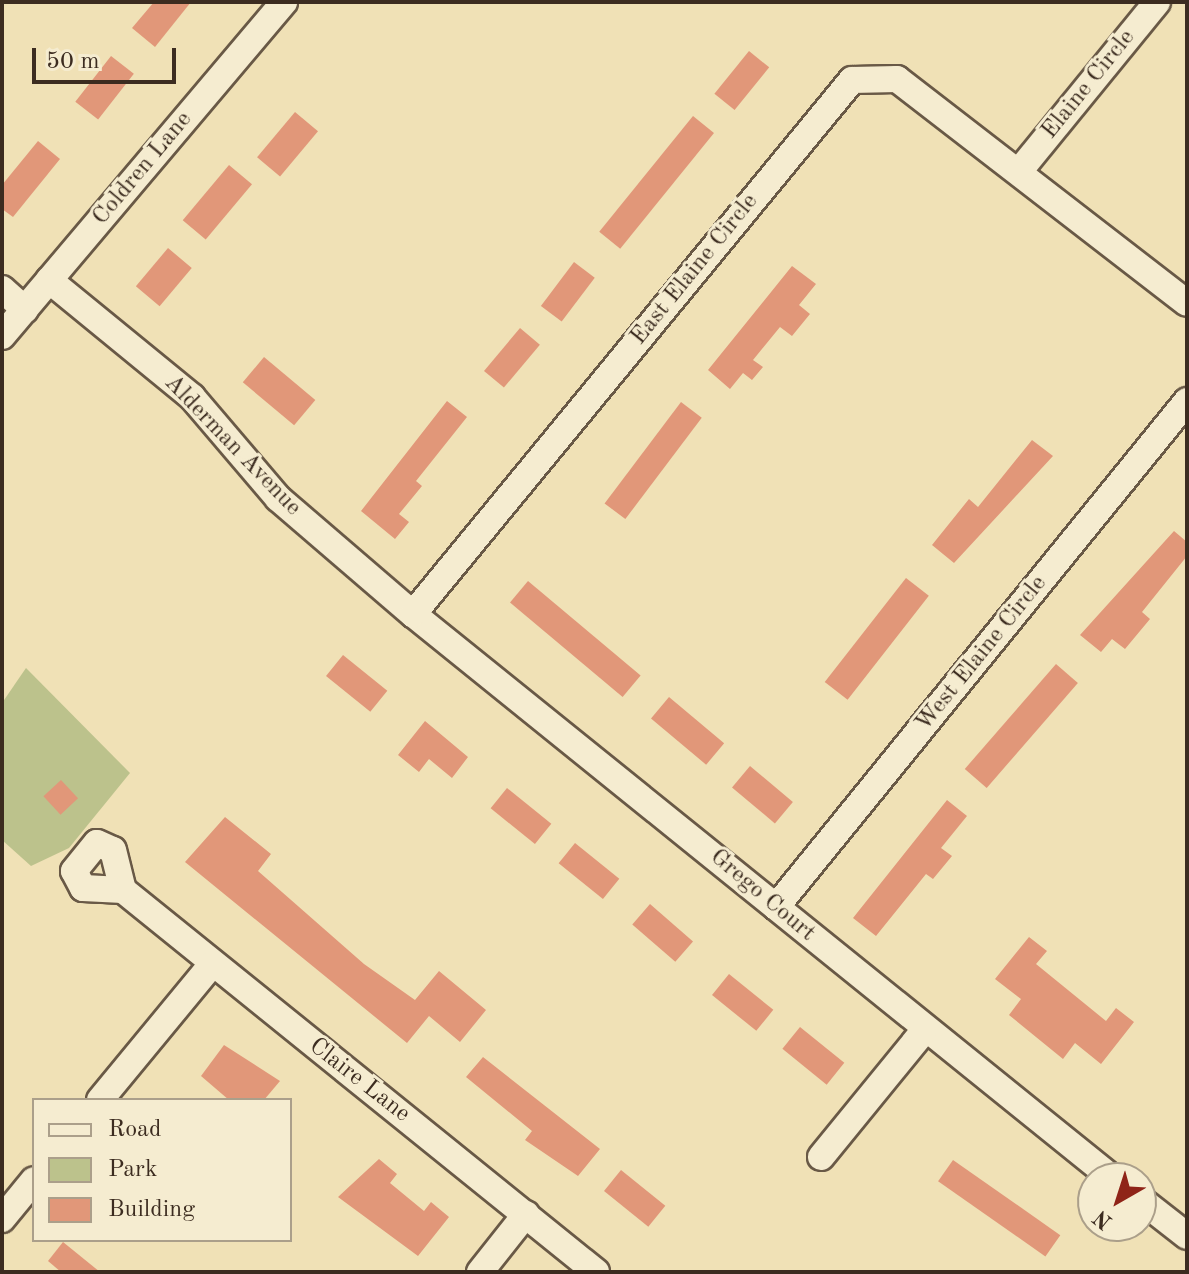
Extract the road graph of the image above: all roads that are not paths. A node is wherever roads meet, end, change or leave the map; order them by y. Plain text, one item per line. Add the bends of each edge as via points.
1 (284, 2) edge
2 (1157, 2) edge
3 (1021, 169) junction
4 (49, 280) junction
5 (2, 289) edge
6 (1187, 303) edge
7 (25, 310) junction
8 (2, 336) edge
9 (1187, 401) edge
10 (413, 614) junction
11 (123, 890) dead end
12 (776, 907) junction
13 (212, 964) junction
14 (923, 1032) junction
15 (102, 1098) edge
16 (821, 1157) dead end
17 (1091, 1162) edge
18 (32, 1182) edge
19 (1157, 1211) edge
20 (526, 1214) junction
21 (2, 1219) edge
22 (1185, 1231) edge
23 (480, 1272) edge
24 (596, 1272) edge

1 - 4 street, Coldren Lane
2 - 3 street, Elaine Circle
3 - 6 street
3 - 10 street, East Elaine Circle via 897,79 852,80
4 - 7 street, Coldren Lane
4 - 10 street, Alderman Avenue via 192,397 278,498
5 - 7 street
7 - 8 street, Coldren Lane
9 - 12 street, West Elaine Circle
10 - 12 street, Grego Court
11 - 13 street, Claire Lane
12 - 14 street, Grego Court
13 - 15 street
13 - 20 street, Claire Lane
14 - 16 street
14 - 17 street, Grego Court
18 - 21 street
19 - 22 street
20 - 23 street
20 - 24 street, Claire Lane

